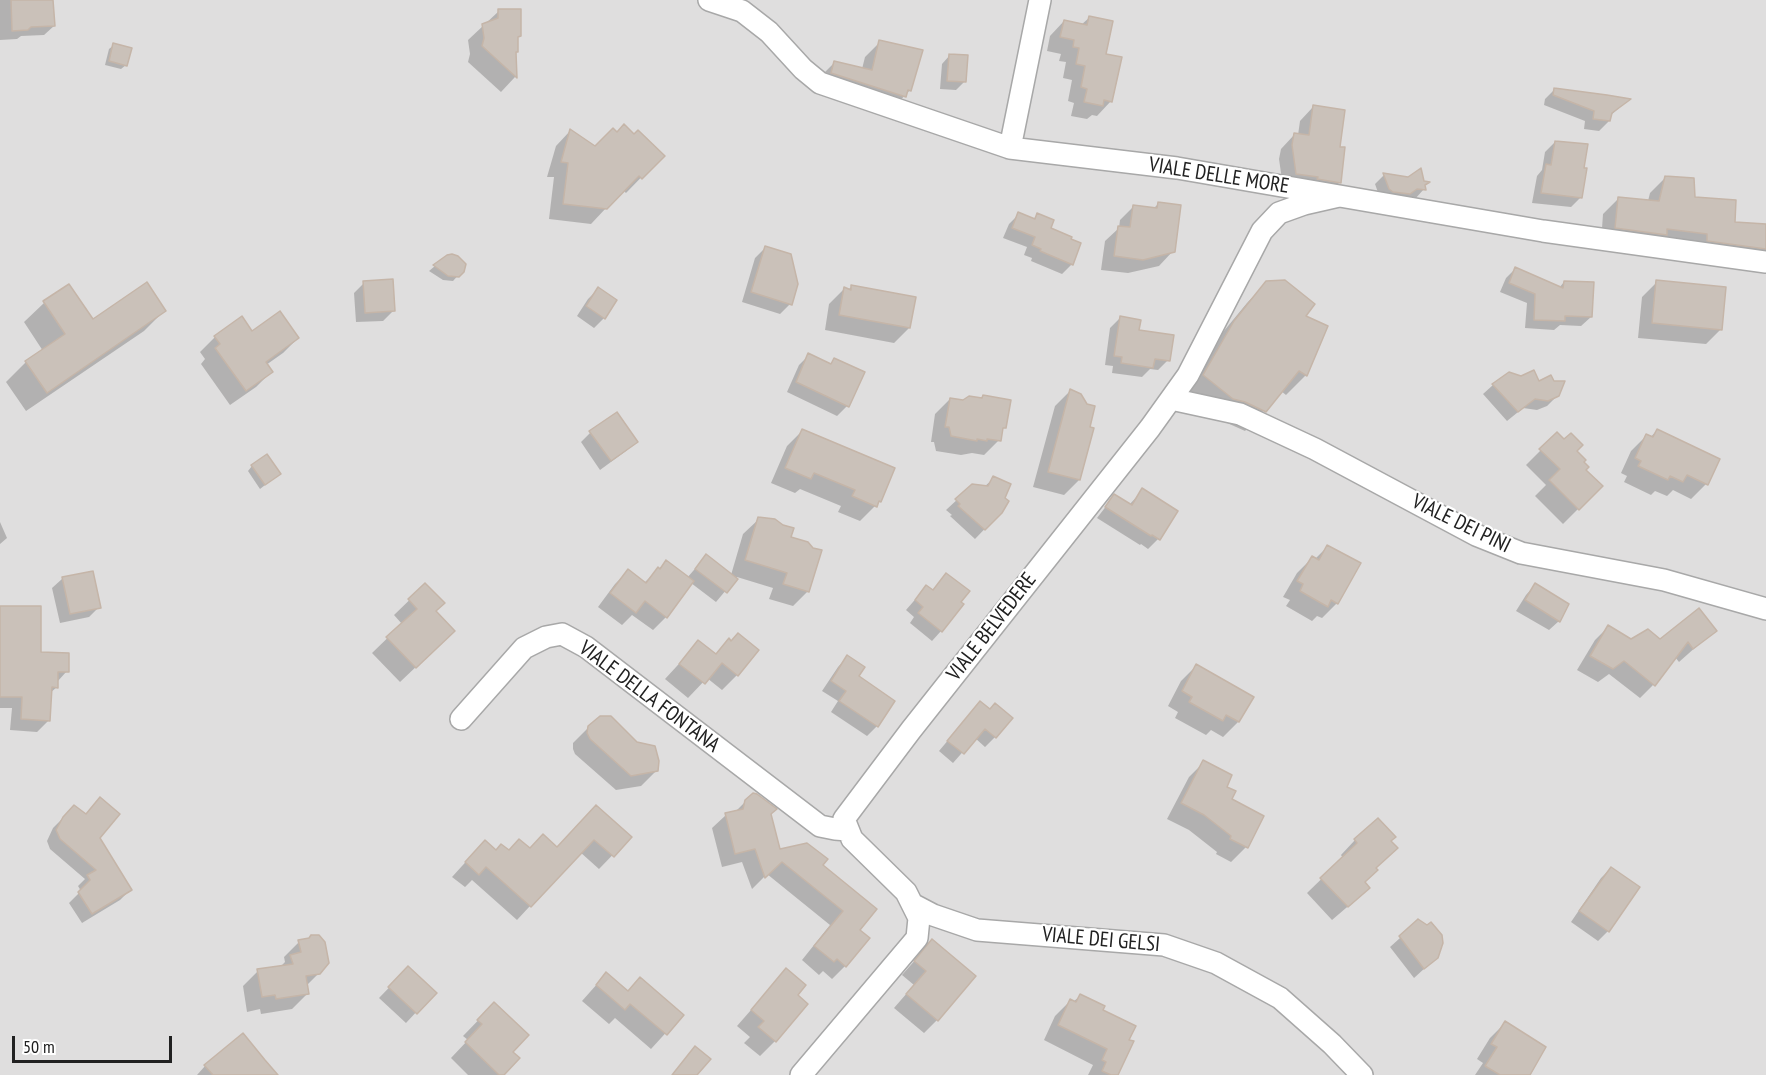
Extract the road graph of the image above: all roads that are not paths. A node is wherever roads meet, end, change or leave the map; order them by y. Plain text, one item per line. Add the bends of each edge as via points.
1 (709, 0) edge
2 (1040, 0) edge
3 (1010, 148) junction
4 (1339, 196) junction
5 (1766, 262) edge
6 (1171, 399) junction
7 (1766, 609) edge
8 (461, 719) dead end
9 (848, 830) junction
10 (912, 904) junction
11 (801, 1075) edge
12 (1362, 1075) edge

1 - 3 street, VIALE DELLE MORE via 742,11 820,83
2 - 3 street
3 - 4 street, VIALE DELLE MORE via 1177,168
4 - 5 street, VIALE DELLE MORE via 1544,231
4 - 6 street, VIALE BELVEDERE via 1279,213 1262,231 1188,375
6 - 7 street, VIALE DEI PINI via 1240,414 1316,449 1476,535 1521,553 1664,579
6 - 9 street, VIALE BELVEDERE via 864,792 844,819
8 - 9 street, VIALE DELLA FONTANA via 524,648 562,634 586,647 820,826
9 - 10 street via 852,839 906,892
10 - 11 street via 919,918 917,938
10 - 12 street, VIALE DEI GELSI via 976,930 1164,945 1216,963 1280,998

